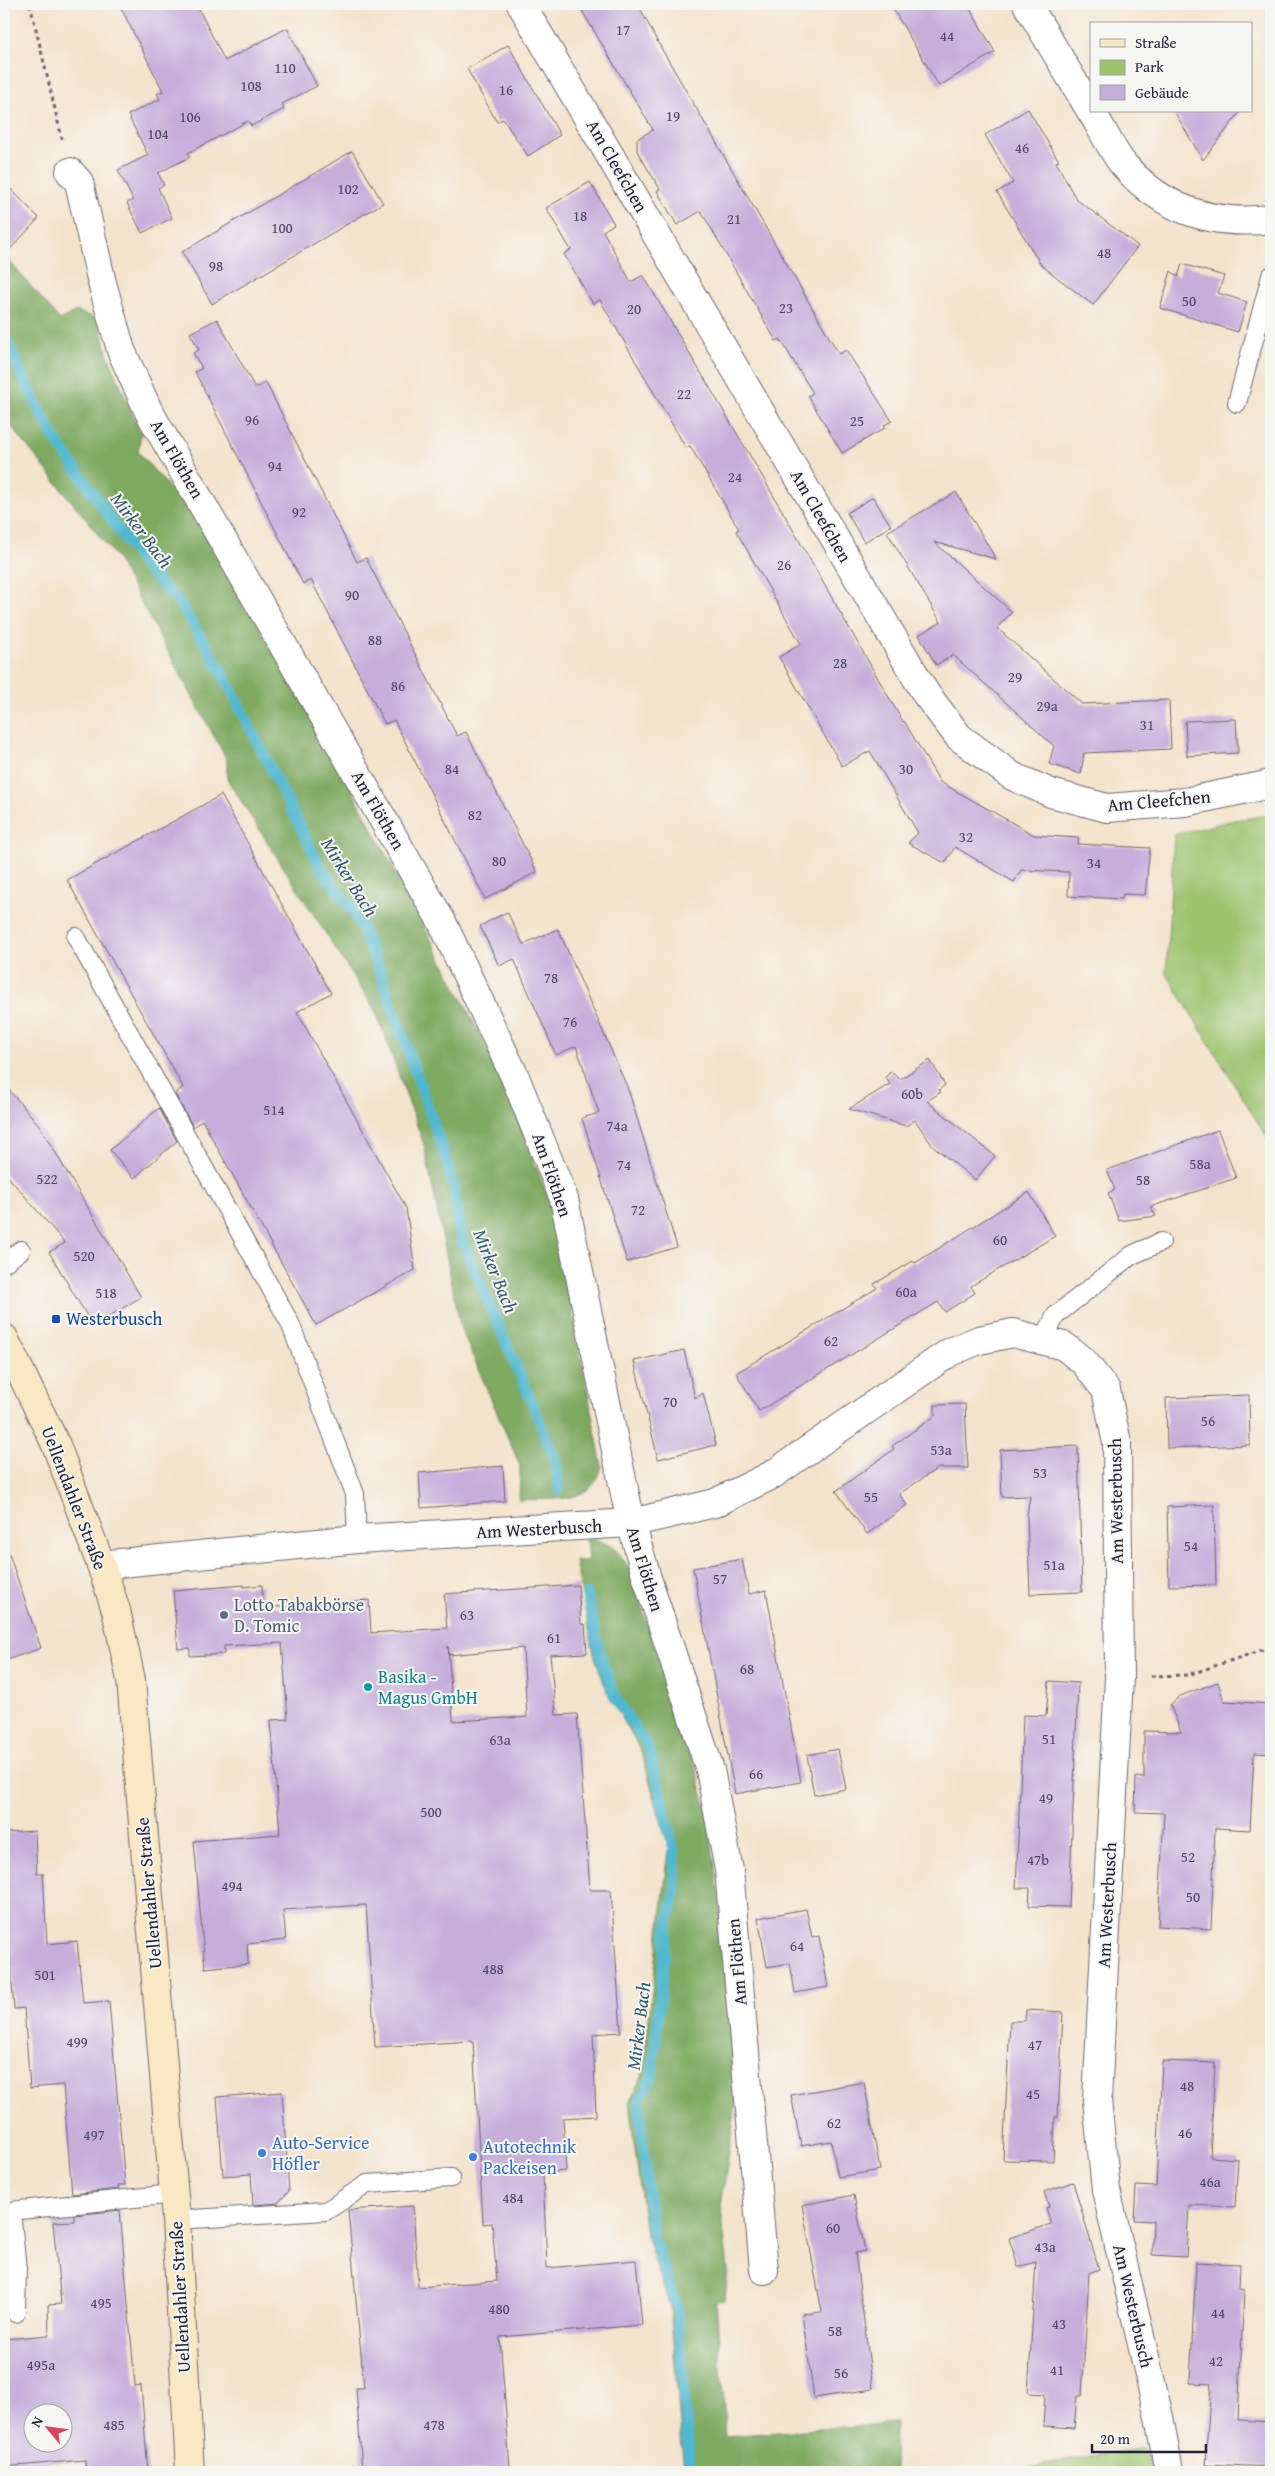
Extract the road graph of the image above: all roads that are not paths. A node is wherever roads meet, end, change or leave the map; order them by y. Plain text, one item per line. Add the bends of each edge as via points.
1 (521, 4) edge
2 (1027, 4) edge
3 (1090, 109) edge
4 (1092, 112) edge
5 (70, 172) road end
6 (1271, 219) edge
7 (1271, 276) edge
8 (1237, 403) dead end
9 (1271, 784) edge
10 (76, 937) dead end
11 (1161, 1242) dead end
12 (21, 1250) dead end
13 (4, 1263) edge
14 (4, 1338) edge
15 (1043, 1340) junction
16 (631, 1523) junction
17 (357, 1539) junction
18 (101, 1565) junction
19 (451, 2178) dead end
20 (174, 2207) junction
21 (10, 2270) edge
22 (764, 2270) dead end
23 (16, 2313) dead end
24 (190, 2472) edge
25 (1169, 2472) edge

1 - 9 street, Am Cleefchen via 926,694 960,737 1012,776 1051,793 1107,808 1185,802
2 - 3 street
4 - 6 street via 1122,163 1143,185 1174,205 1201,216 1245,222
5 - 16 street, Am Flöthen via 79,182 121,350 148,410 442,922 515,1076 564,1199
7 - 8 lane
10 - 17 lane via 290,1323 355,1494
11 - 15 lane via 1132,1255 1056,1315
12 - 13 lane
14 - 18 main road, Uellendahler Straße via 56,1445
15 - 16 street, Am Westerbusch via 1013,1333 979,1340 950,1352 772,1475 715,1503
15 - 25 street, Am Westerbusch via 1064,1346 1084,1362 1106,1390 1117,1442 1119,1678 1097,2100 1106,2190 1160,2417
16 - 17 street, Am Westerbusch
16 - 22 street, Am Flöthen via 710,1770 729,1870
17 - 18 street, Am Westerbusch
18 - 20 main road, Uellendahler Straße via 116,1610 131,1680
19 - 20 lane via 367,2184 326,2211
20 - 21 lane via 12,2211
20 - 24 main road, Uellendahler Straße
21 - 23 lane

